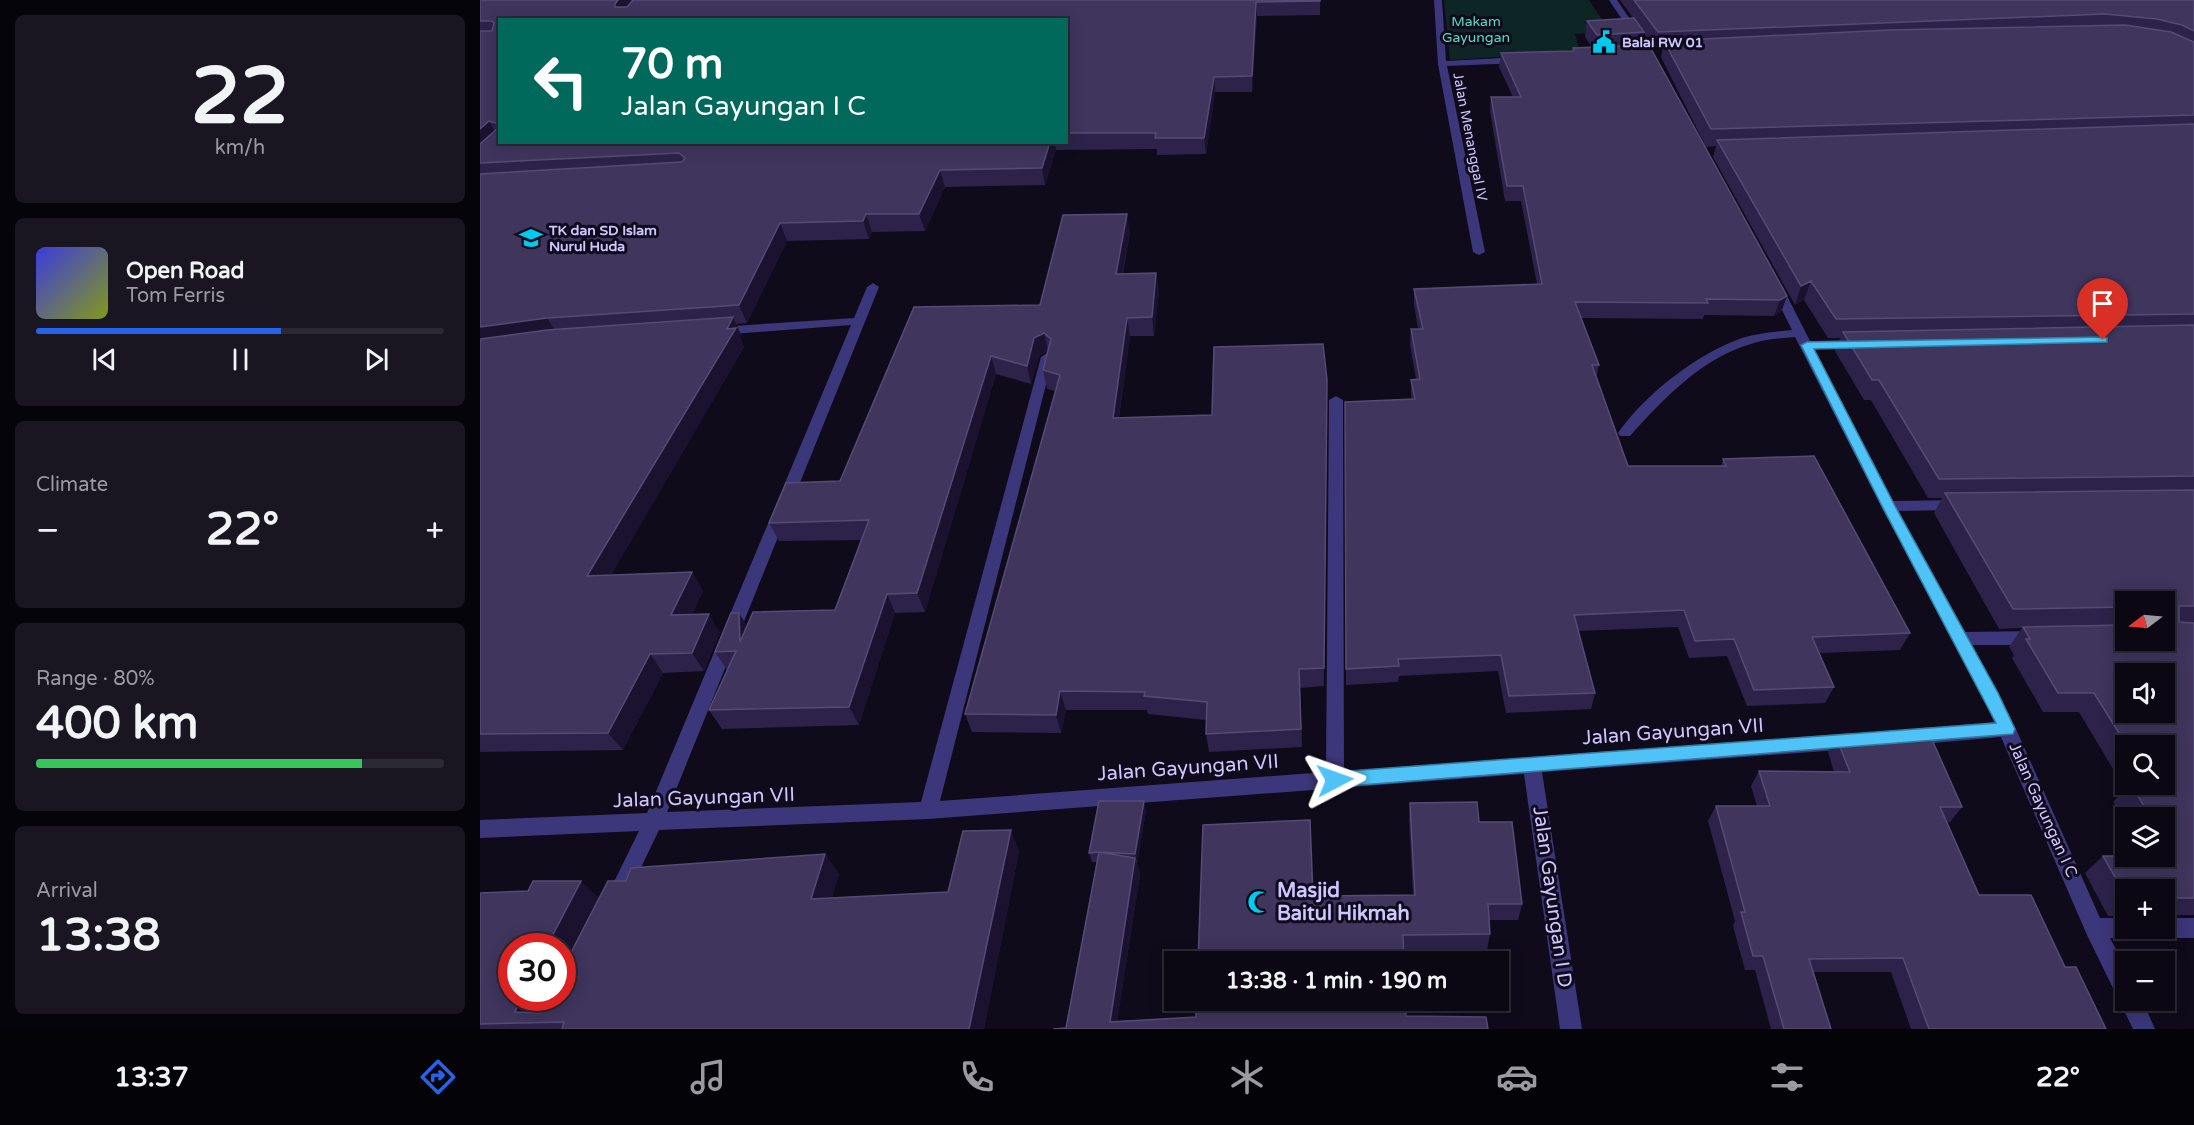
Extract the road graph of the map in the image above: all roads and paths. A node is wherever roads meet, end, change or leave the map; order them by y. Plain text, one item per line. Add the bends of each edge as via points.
1 (1438, 0) edge
2 (1613, 0) edge
3 (1525, 60) edge
4 (1442, 64) junction
5 (1663, 78) edge
6 (1479, 252) dead end
7 (1768, 272) edge
8 (873, 286) dead end
9 (859, 321) junction
10 (709, 332) edge
11 (1804, 339) junction
12 (1877, 344) edge
13 (1047, 357) edge
14 (1336, 400) dead end
15 (1625, 433) dead end
16 (1971, 505) edge
17 (1888, 506) junction
18 (2055, 637) edge
19 (1962, 639) junction
20 (2007, 729) junction
21 (1888, 738) edge
22 (1865, 740) edge
23 (1532, 766) junction
24 (1335, 780) junction
25 (928, 810) junction
26 (653, 823) junction
27 (480, 829) edge
28 (607, 916) edge
29 (2094, 928) junction
30 (2115, 928) edge
31 (2175, 928) edge
32 (2194, 928) edge
33 (2115, 969) edge
34 (2135, 1011) edge
35 (1571, 1029) edge
36 (2144, 1029) edge

1 - 4 street
2 - 5 street via 1651,53
3 - 4 street, Jalan Menanggal IV
4 - 6 street, Jalan Menanggal IV
7 - 11 street, Jalan Gayungan I C
8 - 9 street
9 - 10 street
9 - 26 street
11 - 12 street
11 - 15 street via 1749,340 1712,357 1653,400
11 - 17 street, Jalan Gayungan I C
13 - 25 street
14 - 24 street
16 - 17 street
17 - 19 street, Jalan Gayungan I C
18 - 19 street
19 - 20 street, Jalan Gayungan I C
20 - 21 street
20 - 29 street, Jalan Gayungan I C
22 - 23 street, Jalan Gayungan VII
23 - 24 street, Jalan Gayungan VII
23 - 35 street, Jalan Gayungan I D
24 - 25 street, Jalan Gayungan VII
25 - 26 street, Jalan Gayungan VII
26 - 27 street, Jalan Gayungan VII
26 - 28 street
29 - 30 street
29 - 33 street, Jalan Gayungan I C
31 - 32 street
34 - 36 street

